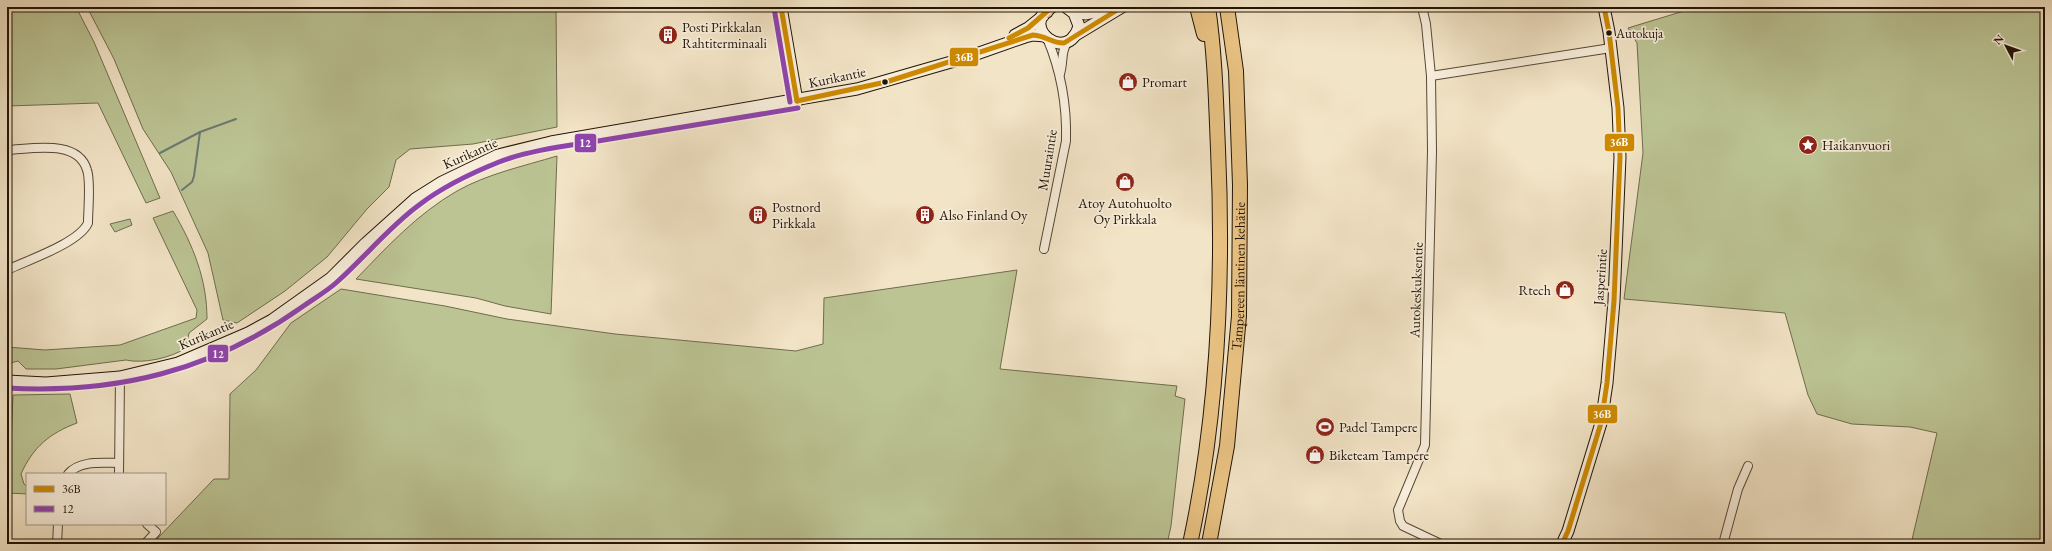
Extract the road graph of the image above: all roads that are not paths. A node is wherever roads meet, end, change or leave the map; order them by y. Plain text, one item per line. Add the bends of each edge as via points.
1 (781, 7) edge
2 (1117, 7) edge
3 (1122, 7) edge
4 (1197, 7) edge
5 (1208, 7) edge
6 (1227, 7) edge
7 (1236, 7) edge
8 (1422, 7) edge
9 (1604, 7) edge
10 (1068, 8) edge
11 (1047, 10) edge
12 (1046, 37) junction
13 (1072, 38) junction
14 (995, 47) junction
15 (1611, 48) junction
16 (1213, 63) junction
17 (1236, 71) junction
18 (1060, 74) junction
19 (1431, 76) junction
20 (797, 101) junction
21 (7, 150) edge
22 (1044, 249) dead end
23 (7, 270) edge
24 (120, 377) junction
25 (7, 381) edge
26 (119, 463) junction
27 (1748, 466) dead end
28 (69, 473) edge
29 (119, 473) edge
30 (58, 525) edge
31 (148, 525) edge
32 (57, 544) edge
33 (145, 544) edge
34 (1190, 544) edge
35 (1210, 544) edge
36 (1441, 544) edge
37 (1562, 544) edge
38 (1723, 544) edge

1 - 20 main road
2 - 10 main road via 1085,14
3 - 13 main road
4 - 16 highway
5 - 16 highway, Tampereen läntinen kehätie
6 - 17 highway, Tampereen läntinen kehätie
7 - 17 highway
8 - 19 street, Autokeskuksentie
9 - 15 main road, Jasperintie
10 - 13 main road via 1077,18 1079,26
11 - 12 main road via 1040,25
11 - 14 main road, Kurikantie via 1028,28
12 - 13 main road, Kurikantie via 1058,43
12 - 14 main road, Kurikantie via 1033,35
12 - 18 street, Muuraintie
13 - 18 street, Muuraintie via 1061,57 1063,65
14 - 20 main road, Kurikantie via 886,82
15 - 19 street
15 - 37 main road, Jasperintie via 1618,108 1620,157 1617,248 1607,383 1601,423
16 - 34 highway, Tampereen läntinen kehätie via 1220,183 1219,315 1205,458
17 - 35 highway, Tampereen läntinen kehätie via 1240,185 1239,316 1228,446
18 - 22 street, Muuraintie via 1066,141
19 - 36 street, Autokeskuksentie via 1426,445 1398,510 1404,526
20 - 24 main road, Kurikantie via 551,142 498,155 449,178 415,199 331,278 272,320 178,363
21 - 23 street via 64,148 77,155 88,171 88,223 85,230 74,239
24 - 25 main road, Kurikantie via 46,383
24 - 26 street
26 - 28 street via 86,464
26 - 29 street
27 - 38 street via 1738,489
30 - 32 street
31 - 33 street via 156,532

